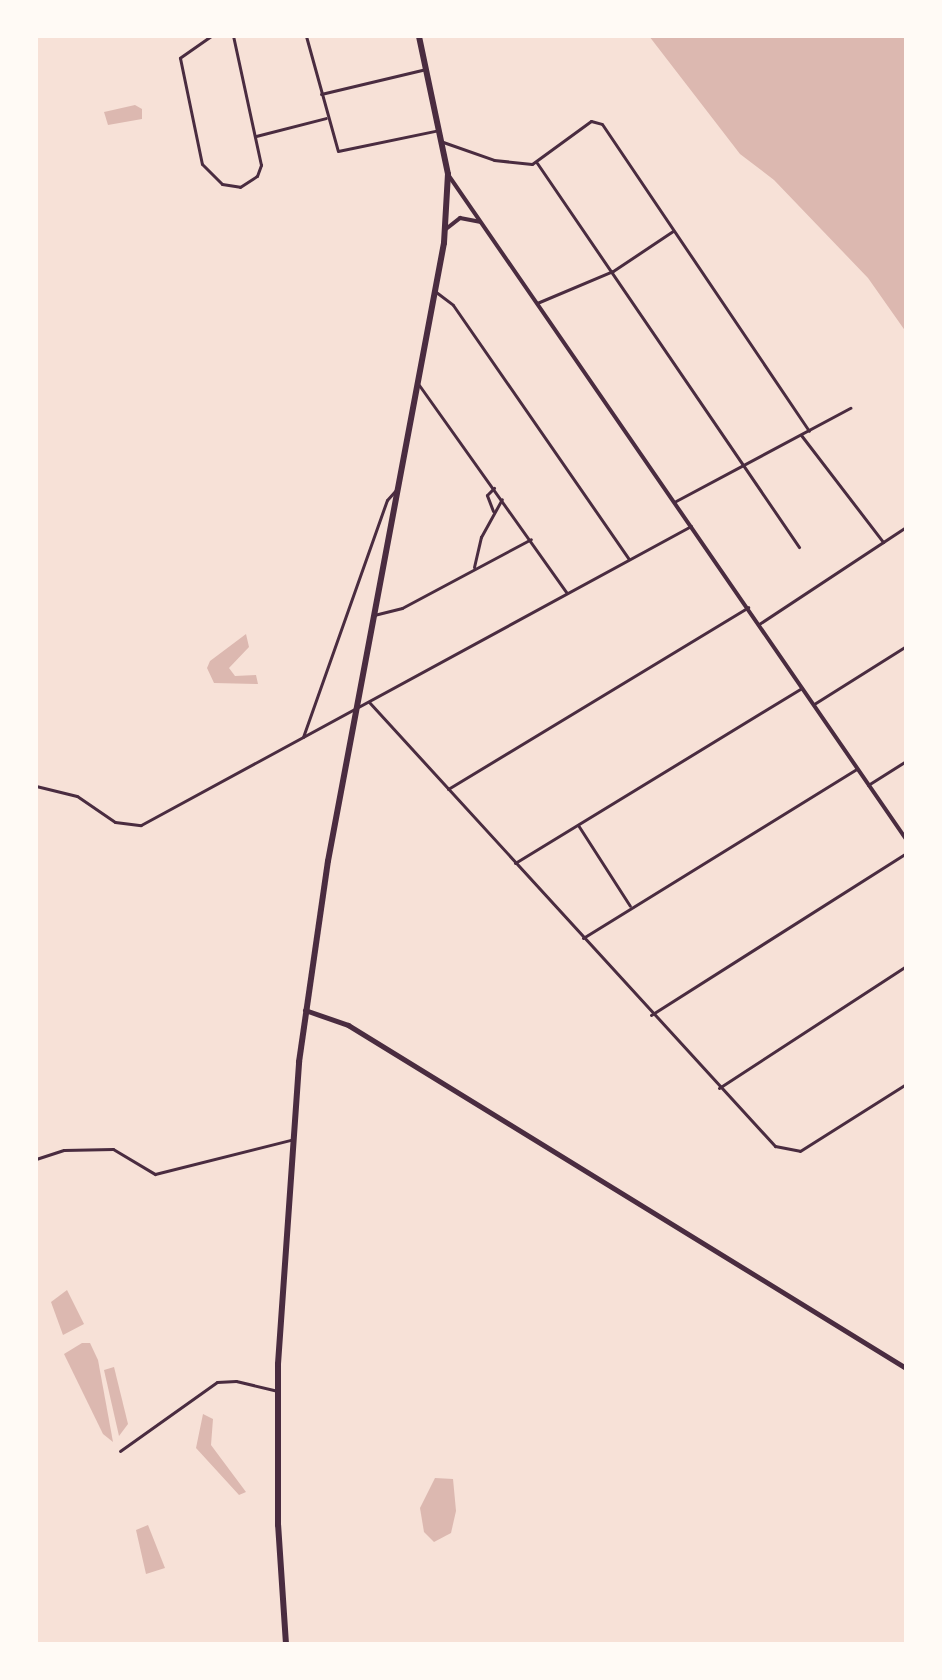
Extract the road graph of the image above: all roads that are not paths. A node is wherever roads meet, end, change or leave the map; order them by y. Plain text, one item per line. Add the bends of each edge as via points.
1 (211, 36) edge
2 (233, 36) edge
3 (306, 36) edge
4 (419, 36) edge
5 (426, 69) junction
6 (321, 94) junction
7 (326, 118) junction
8 (440, 130) junction
9 (254, 136) junction
10 (443, 142) junction
11 (537, 163) junction
12 (448, 174) junction
13 (481, 222) junction
14 (444, 231) junction
15 (673, 231) junction
16 (613, 271) junction
17 (436, 292) junction
18 (537, 303) junction
19 (419, 385) junction
20 (850, 408) dead end
21 (809, 431) junction
22 (801, 435) junction
23 (744, 466) junction
24 (400, 485) junction
25 (495, 488) junction
26 (502, 499) junction
27 (674, 502) junction
28 (493, 511) junction
29 (691, 526) junction
30 (906, 527) edge
31 (531, 539) junction
32 (883, 542) junction
33 (799, 547) dead end
34 (629, 559) junction
35 (474, 567) junction
36 (567, 593) junction
37 (748, 607) junction
38 (374, 615) junction
39 (759, 624) junction
40 (906, 646) edge
41 (803, 688) junction
42 (369, 702) junction
43 (814, 704) junction
44 (357, 707) junction
45 (303, 737) junction
46 (906, 761) edge
47 (857, 769) junction
48 (868, 785) junction
49 (36, 786) edge
50 (448, 789) junction
51 (577, 825) junction
52 (906, 839) edge
53 (906, 853) edge
54 (515, 863) junction
55 (630, 906) junction
56 (583, 938) junction
57 (906, 966) edge
58 (305, 1010) junction
59 (651, 1015) junction
60 (906, 1084) edge
61 (719, 1088) junction
62 (290, 1140) junction
63 (36, 1159) edge
64 (906, 1368) edge
65 (278, 1391) junction
66 (120, 1451) dead end
67 (286, 1644) edge

1 - 9 street via 180,58 202,164 222,184 240,187 257,176 261,165
2 - 9 street
3 - 6 street
4 - 5 main road
5 - 6 street
5 - 8 main road
6 - 7 street
7 - 8 street via 338,151
7 - 9 street
8 - 10 main road
10 - 11 street via 494,160
10 - 12 main road
11 - 15 street via 597,121
11 - 16 street
12 - 13 street
12 - 14 main road
13 - 14 street via 460,218
13 - 18 street
14 - 17 main road
15 - 16 street
15 - 21 street
16 - 18 street
16 - 23 street
17 - 19 main road
17 - 34 street via 453,305
18 - 27 street
19 - 24 main road
19 - 25 street
20 - 21 street
21 - 22 street
22 - 23 street
22 - 32 street
23 - 27 street
23 - 33 street
24 - 38 main road
24 - 45 street via 387,500
25 - 26 street
25 - 28 street via 487,495
26 - 28 street
26 - 31 street
27 - 29 street
28 - 35 street
29 - 34 street
29 - 37 street
30 - 32 street
31 - 35 street
31 - 36 street
32 - 39 street
34 - 36 street
35 - 38 street via 402,608
36 - 42 street
37 - 39 street
37 - 50 street
38 - 44 main road
39 - 41 street
40 - 43 street
41 - 43 street
41 - 51 street
42 - 44 street
42 - 50 street
43 - 47 street
44 - 45 street
44 - 58 main road
45 - 49 street via 141,825 115,822 77,796
46 - 48 street
47 - 48 street
47 - 55 street
48 - 52 street
50 - 54 street
51 - 54 street
51 - 55 street
53 - 59 street
54 - 56 street
55 - 56 street
56 - 59 street
57 - 61 street
58 - 62 main road
58 - 64 main road via 348,1025
59 - 61 street
60 - 61 street via 800,1151 775,1146
62 - 63 street via 155,1174 113,1149 64,1150
62 - 65 main road
65 - 66 street via 217,1382
65 - 67 main road via 278,1525

